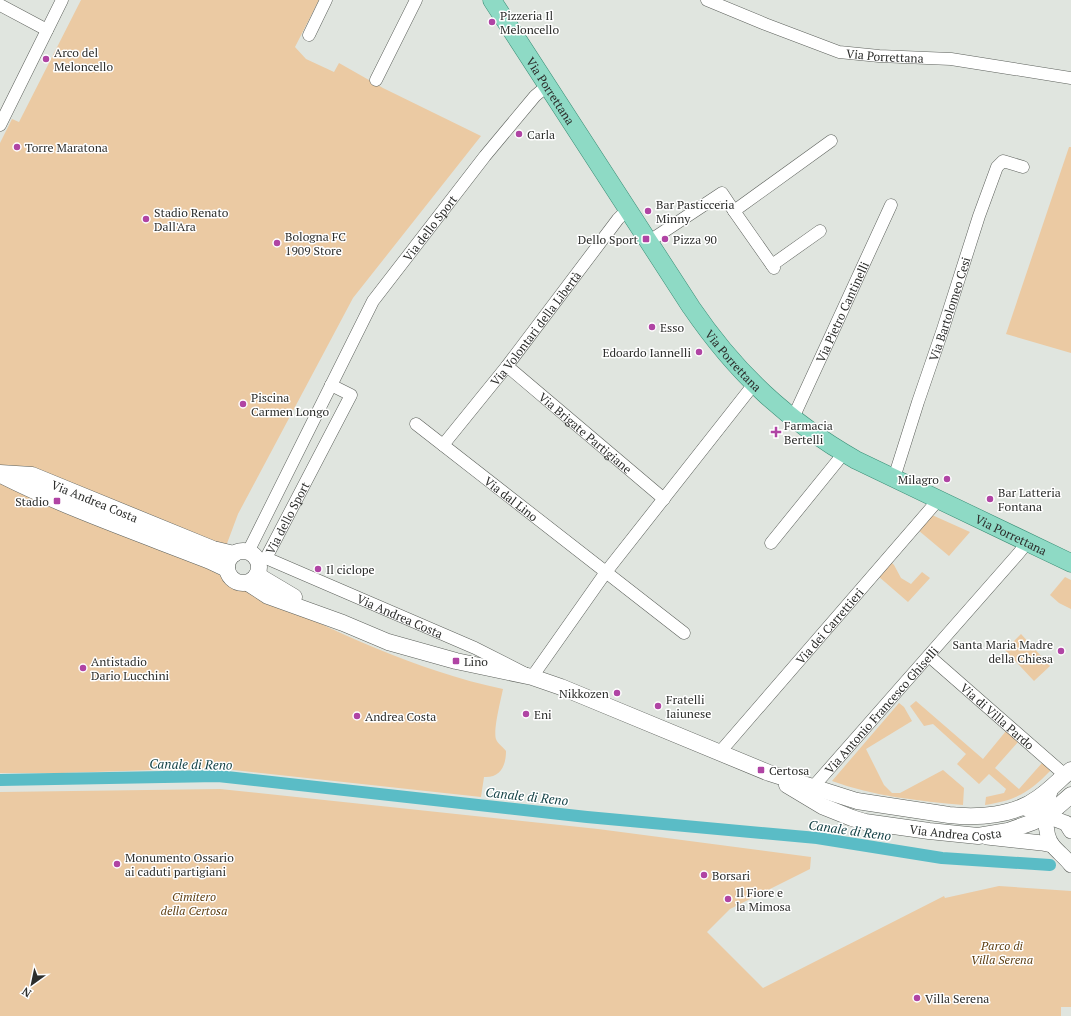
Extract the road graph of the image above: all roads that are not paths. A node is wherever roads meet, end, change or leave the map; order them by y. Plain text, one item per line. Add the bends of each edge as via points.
1 (62, 0) edge
2 (326, 0) edge
3 (416, 0) edge
4 (492, 0) edge
5 (707, 0) edge
6 (0, 5) edge
7 (47, 30) junction
8 (310, 35) dead end
9 (1071, 78) edge
10 (376, 80) dead end
11 (548, 85) junction
12 (0, 125) edge
13 (831, 141) dead end
14 (1023, 167) dead end
15 (891, 204) dead end
16 (627, 210) junction
17 (734, 211) junction
18 (820, 230) dead end
19 (648, 242) junction
20 (507, 366) junction
21 (754, 384) junction
22 (331, 385) junction
23 (793, 418) junction
24 (416, 424) dead end
25 (443, 445) junction
26 (844, 453) junction
27 (294, 460) junction
28 (312, 470) junction
29 (0, 474) edge
30 (894, 478) junction
31 (664, 499) junction
32 (939, 500) junction
33 (770, 543) dead end
34 (1027, 543) junction
35 (1071, 563) edge
36 (252, 564) junction
37 (227, 569) junction
38 (606, 572) junction
39 (684, 633) dead end
40 (929, 656) junction
41 (532, 677) junction
42 (720, 752) junction
43 (1068, 772) edge
44 (769, 773) junction
45 (813, 787) junction
46 (1051, 788) junction
47 (1071, 795) edge
48 (1022, 807) junction
49 (1047, 816) junction
50 (1071, 831) edge
51 (978, 836) junction
52 (1052, 845) junction
53 (1071, 865) edge

1 - 7 street
2 - 8 street
3 - 10 street
4 - 11 main road, Via Porrettana
5 - 9 street, Via Porrettana via 839,52 951,59
6 - 7 street
7 - 12 street
11 - 16 main road, Via Porrettana
11 - 22 street, Via dello Sport via 535,96 485,156 373,301
13 - 17 street
14 - 30 street, Via Bartolomeo Cesi via 1003,161 997,167
15 - 23 street, Via Pietro Cantinelli
16 - 19 main road, Via Porrettana
16 - 20 street, Via Volontari della Libertà
17 - 18 street via 773,267
17 - 19 street via 722,193
19 - 21 main road, Via Porrettana via 708,332
20 - 25 street, Via Volontari della Libertà
20 - 31 street, Via Brigate Partigiane
21 - 23 main road, Via Porrettana
21 - 31 street
22 - 27 street, Via dello Sport
22 - 28 street, Via dello Sport via 351,395
23 - 26 main road, Via Porrettana
24 - 25 street, Via dal Lino
25 - 38 street, Via dal Lino
26 - 30 main road, Via Porrettana
26 - 33 street
27 - 28 street, Via dello Sport
27 - 36 street, Via dello Sport
28 - 36 street, Via dello Sport
29 - 36 main road, Via Andrea Costa via 32,475
29 - 37 main road, Via Andrea Costa via 51,498
30 - 32 main road, Via Porrettana
31 - 38 street
32 - 34 main road, Via Porrettana
32 - 42 street, Via dei Carrettieri
34 - 35 main road, Via Porrettana
34 - 40 street, Via Antonio Francesco Ghiselli
36 - 37 main road via 228,561
36 - 37 main road, Via Andrea Costa via 240,583 230,576
36 - 41 street, Via Andrea Costa via 475,648
36 - 41 main road, Via Andrea Costa via 270,584 343,623 388,642 456,661
38 - 39 street, Via dal Lino
38 - 41 street
40 - 43 street, Via di Villa Pardo
40 - 45 street, Via Antonio Francesco Ghiselli
41 - 42 main road, Via Andrea Costa
42 - 44 main road, Via Andrea Costa
43 - 46 main road, Via Andrea Costa
44 - 45 main road, Via Andrea Costa
44 - 51 main road, Via Andrea Costa via 822,806 852,818 884,825
45 - 48 main road, Via Andrea Costa via 866,803 964,816 991,816
46 - 48 main road, Via Andrea Costa
46 - 49 street
47 - 49 main road, Via Andrea Costa
48 - 49 street
49 - 50 street via 1063,822
49 - 51 main road, Via Andrea Costa via 1008,831
49 - 52 street via 1047,830
51 - 52 street
52 - 53 street

